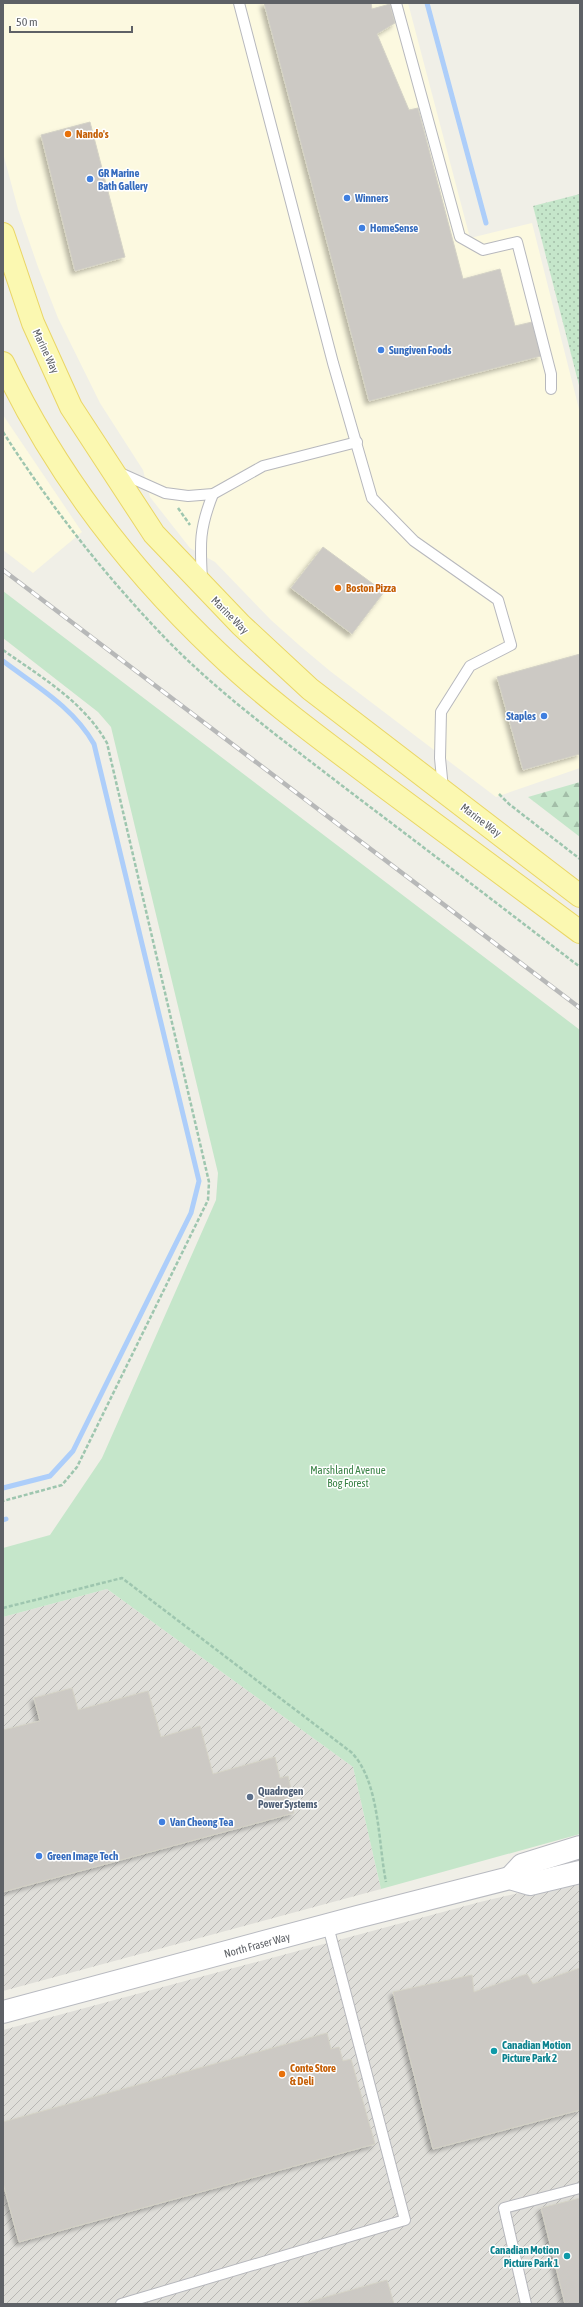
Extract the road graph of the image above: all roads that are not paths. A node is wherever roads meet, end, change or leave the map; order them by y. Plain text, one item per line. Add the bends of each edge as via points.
1 (239, 3) edge
2 (396, 3) edge
3 (3, 234) edge
4 (3, 363) edge
5 (550, 389) dead end
6 (357, 442) junction
7 (111, 468) junction
8 (213, 494) junction
9 (202, 585) junction
10 (444, 792) junction
11 (580, 896) edge
12 (580, 932) edge
13 (580, 1847) edge
14 (580, 1872) edge
15 (510, 1878) junction
16 (328, 1926) junction
17 (3, 2012) edge
18 (580, 2188) edge
19 (121, 2304) edge
20 (526, 2304) edge

1 - 6 lane via 333,363
2 - 5 lane via 460,237 483,250 517,242 551,374
3 - 7 main road, Marine Way via 33,323 68,400
4 - 12 main road via 71,483 115,542 151,584 218,653 279,706
6 - 8 lane via 264,466
6 - 10 lane via 372,498 414,541 498,600 511,645 470,666 442,712 440,758
7 - 8 lane via 165,493 188,496
7 - 9 main road, Marine Way via 154,534
8 - 9 lane via 204,515 200,536
9 - 10 main road, Marine Way via 246,631 310,689
10 - 11 main road, Marine Way
13 - 15 street via 522,1864
14 - 15 street via 530,1884
15 - 16 street, North Fraser Way
16 - 17 street, North Fraser Way
16 - 19 lane via 405,2220
18 - 20 lane via 504,2208

